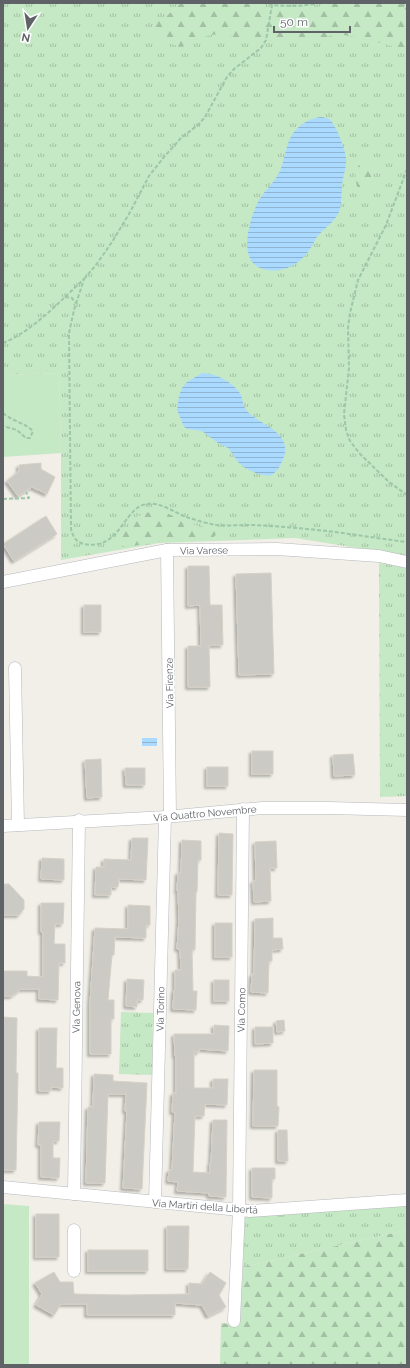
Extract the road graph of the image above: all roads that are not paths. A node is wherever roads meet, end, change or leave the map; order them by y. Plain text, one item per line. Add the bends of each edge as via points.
1 (167, 550) junction
2 (407, 562) edge
3 (3, 582) edge
4 (15, 668) dead end
5 (244, 809) junction
6 (407, 810) edge
7 (167, 816) junction
8 (79, 820) junction
9 (18, 825) junction
10 (3, 826) edge
11 (3, 1187) edge
12 (74, 1194) junction
13 (407, 1200) edge
14 (155, 1202) junction
15 (239, 1210) junction
16 (74, 1230) dead end
17 (74, 1271) dead end
18 (234, 1321) dead end

1 - 2 street, Via Varese via 277,549 379,556
1 - 3 street, Via Varese
1 - 7 street, Via Firenze
4 - 9 street
5 - 6 street, Via Quattro Novembre via 289,807
5 - 7 street, Via Quattro Novembre
5 - 15 street, Via Como
7 - 8 street, Via Quattro Novembre
7 - 14 street, Via Torino
8 - 9 street, Via Quattro Novembre
8 - 12 street, Via Genova
9 - 10 street, Via Quattro Novembre
11 - 12 street, Via Martiri della Libertà
12 - 14 street, Via Martiri della Libertà
13 - 15 street, Via Martiri della Libertà
14 - 15 street, Via Martiri della Libertà
15 - 18 street, Via Como
16 - 17 street

